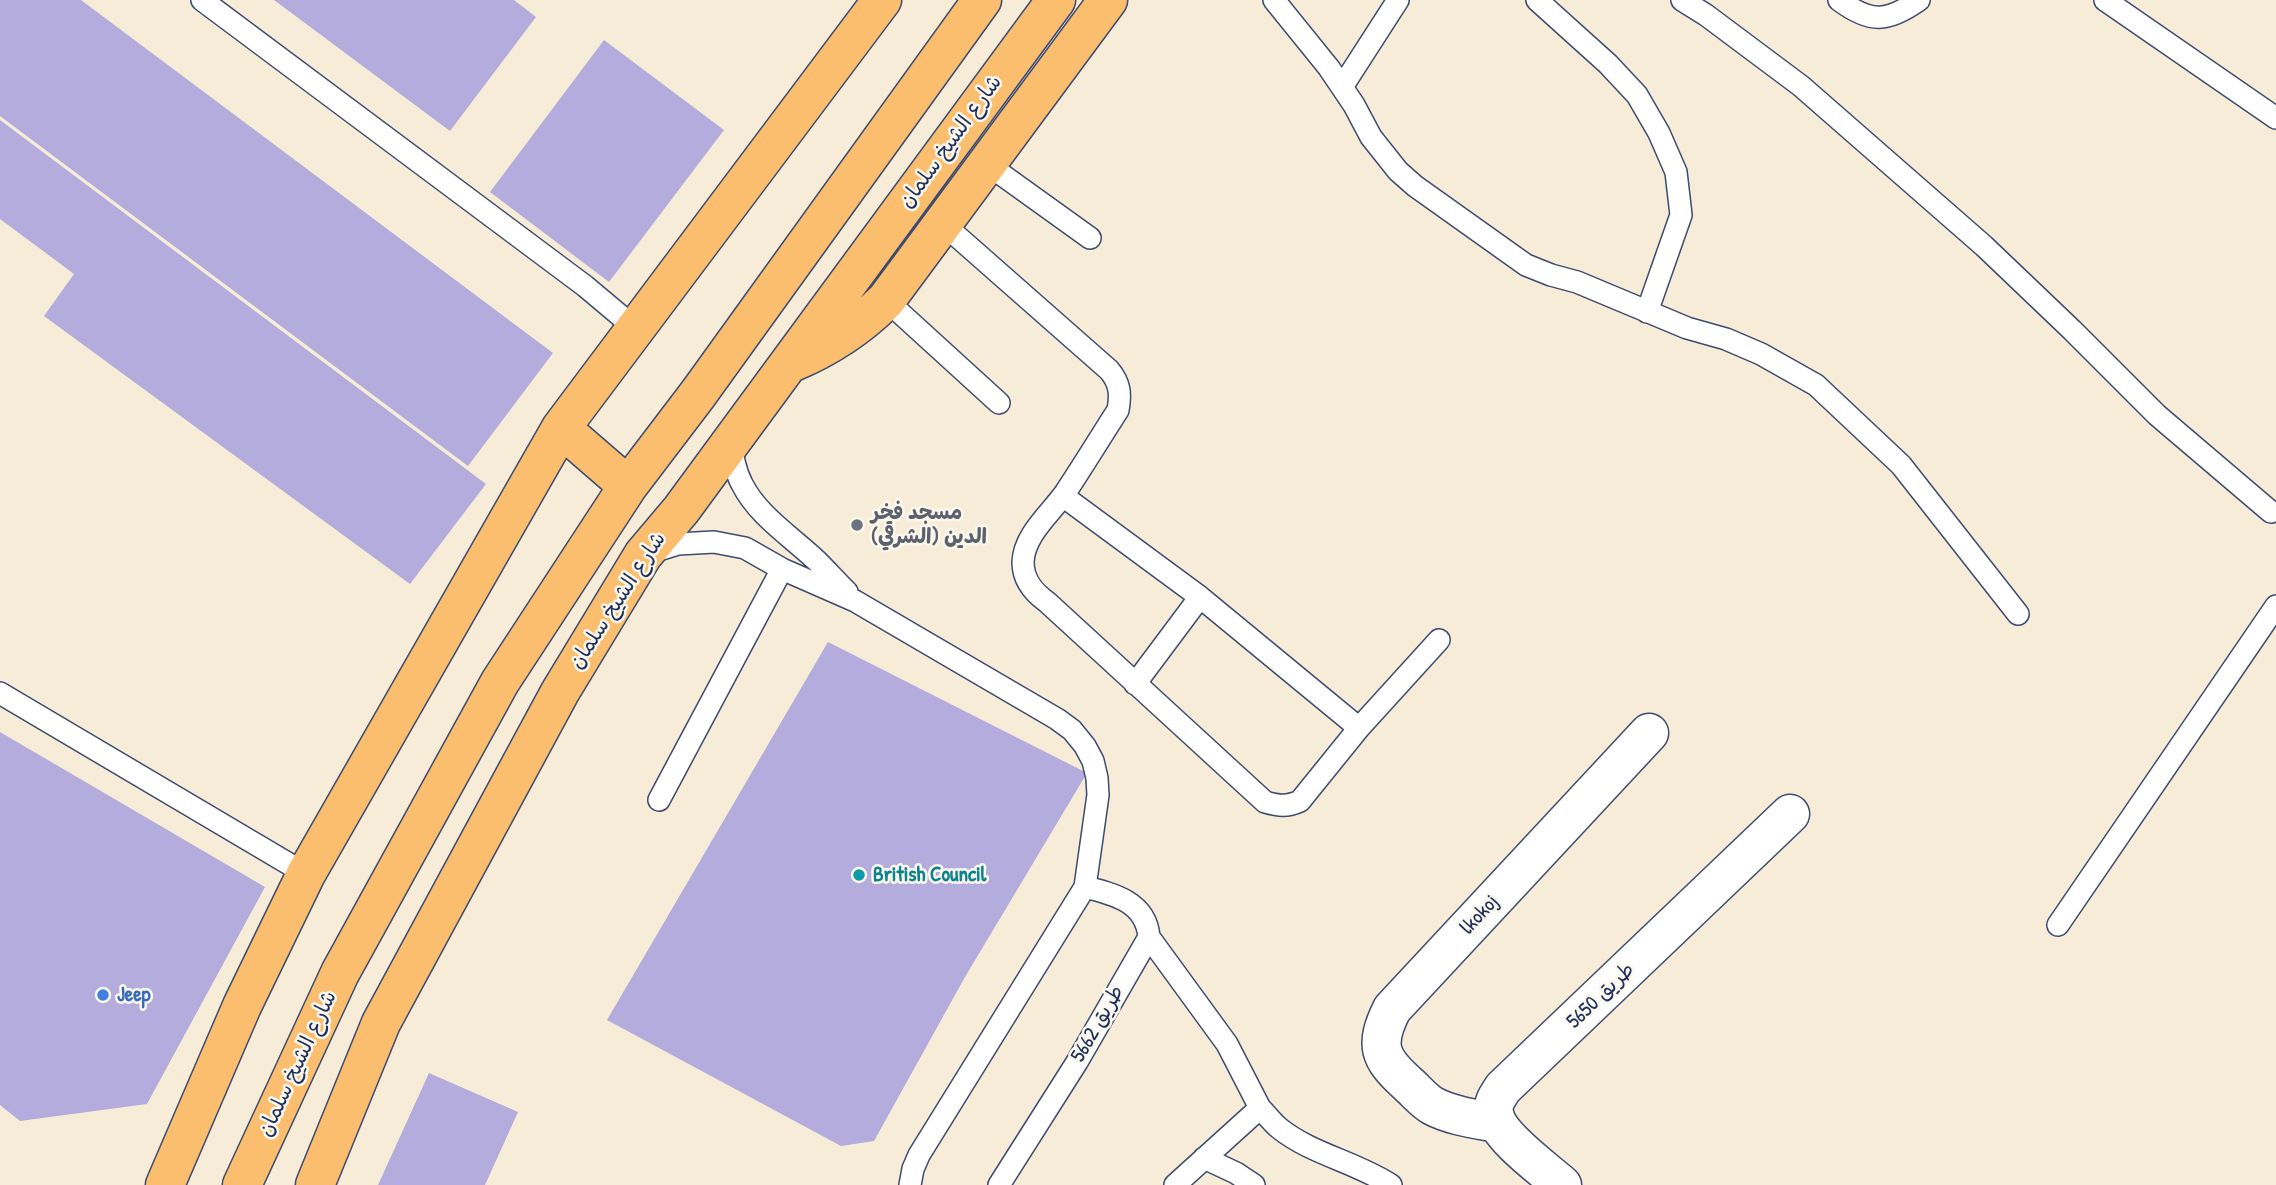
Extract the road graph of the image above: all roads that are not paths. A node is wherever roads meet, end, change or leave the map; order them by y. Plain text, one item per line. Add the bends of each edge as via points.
1 (202, 0) edge
2 (882, 0) edge
3 (982, 0) edge
4 (1056, 0) edge
5 (1108, 0) edge
6 (1274, 0) edge
7 (1398, 0) edge
8 (1537, 0) edge
9 (1682, 0) edge
10 (1839, 0) edge
11 (1919, 0) edge
12 (2105, 0) edge
13 (1342, 87) junction
14 (2276, 118) edge
15 (987, 164) junction
16 (942, 223) junction
17 (1090, 238) dead end
18 (886, 300) junction
19 (1647, 312) junction
20 (635, 328) junction
21 (788, 364) junction
22 (999, 402) dead end
23 (561, 428) junction
24 (731, 443) junction
25 (628, 486) junction
26 (1063, 496) junction
27 (2271, 512) dead end
28 (643, 555) junction
29 (782, 569) junction
30 (1200, 597) junction
31 (855, 601) junction
32 (2276, 606) edge
33 (2018, 614) dead end
34 (1440, 640) dead end
35 (1135, 684) junction
36 (0, 693) edge
37 (1359, 728) junction
38 (1649, 733) dead end
39 (659, 800) dead end
40 (1790, 814) dead end
41 (306, 874) junction
42 (1085, 887) junction
43 (2059, 925) dead end
44 (1149, 937) junction
45 (1259, 1108) junction
46 (1497, 1123) junction
47 (1204, 1158) junction
48 (164, 1185) edge
49 (242, 1185) edge
50 (315, 1185) edge
51 (910, 1185) edge
52 (999, 1185) edge
53 (1175, 1185) edge
54 (1254, 1185) edge
55 (1391, 1185) edge
56 (1562, 1185) edge

1 - 20 lane
2 - 20 main road
3 - 25 main road, شارع الشيخ سلمان
4 - 21 main road, شارع الشيخ سلمان
5 - 15 main road
6 - 13 lane
7 - 13 lane
8 - 19 lane via 1637,95 1676,172 1681,215
9 - 27 lane via 1801,86 1984,246 2157,415
10 - 11 lane via 1868,18 1887,18
12 - 14 lane
13 - 19 lane via 1371,138 1415,186 1526,265
15 - 16 main road
15 - 17 lane
16 - 18 main road
16 - 26 lane via 1109,370 1118,383 1118,410
18 - 21 main road via 845,336
18 - 22 lane
19 - 33 lane via 1726,339 1816,384 1900,465
20 - 23 main road
21 - 24 main road, شارع الشيخ سلمان
23 - 25 main road
23 - 41 main road
24 - 28 main road, شارع الشيخ سلمان
24 - 31 lane via 738,475 754,503
25 - 49 main road, شارع الشيخ سلمان via 500,682 340,973
26 - 30 lane
26 - 35 lane via 1032,536 1023,561 1024,574 1037,595
28 - 29 lane via 678,544 715,542 745,548
28 - 50 main road, شارع الشيخ سلمان via 560,692 381,1023
29 - 31 lane
29 - 39 lane
30 - 35 lane
30 - 37 lane
31 - 42 lane via 1057,719 1086,746 1098,795
32 - 43 lane
34 - 37 lane
35 - 37 lane via 1265,802 1277,806 1300,801
36 - 41 lane
38 - 46 street, lkokoj via 1392,1009 1382,1029 1381,1045 1389,1067 1432,1105
40 - 46 street, طريق 5650 via 1503,1088 1495,1101
41 - 48 main road
42 - 44 lane via 1130,902 1140,912
42 - 51 lane via 919,1155
44 - 45 lane via 1227,1044
44 - 52 lane, طريق 5662
45 - 47 lane
45 - 55 lane via 1279,1128
46 - 56 street
47 - 53 lane
47 - 54 lane

